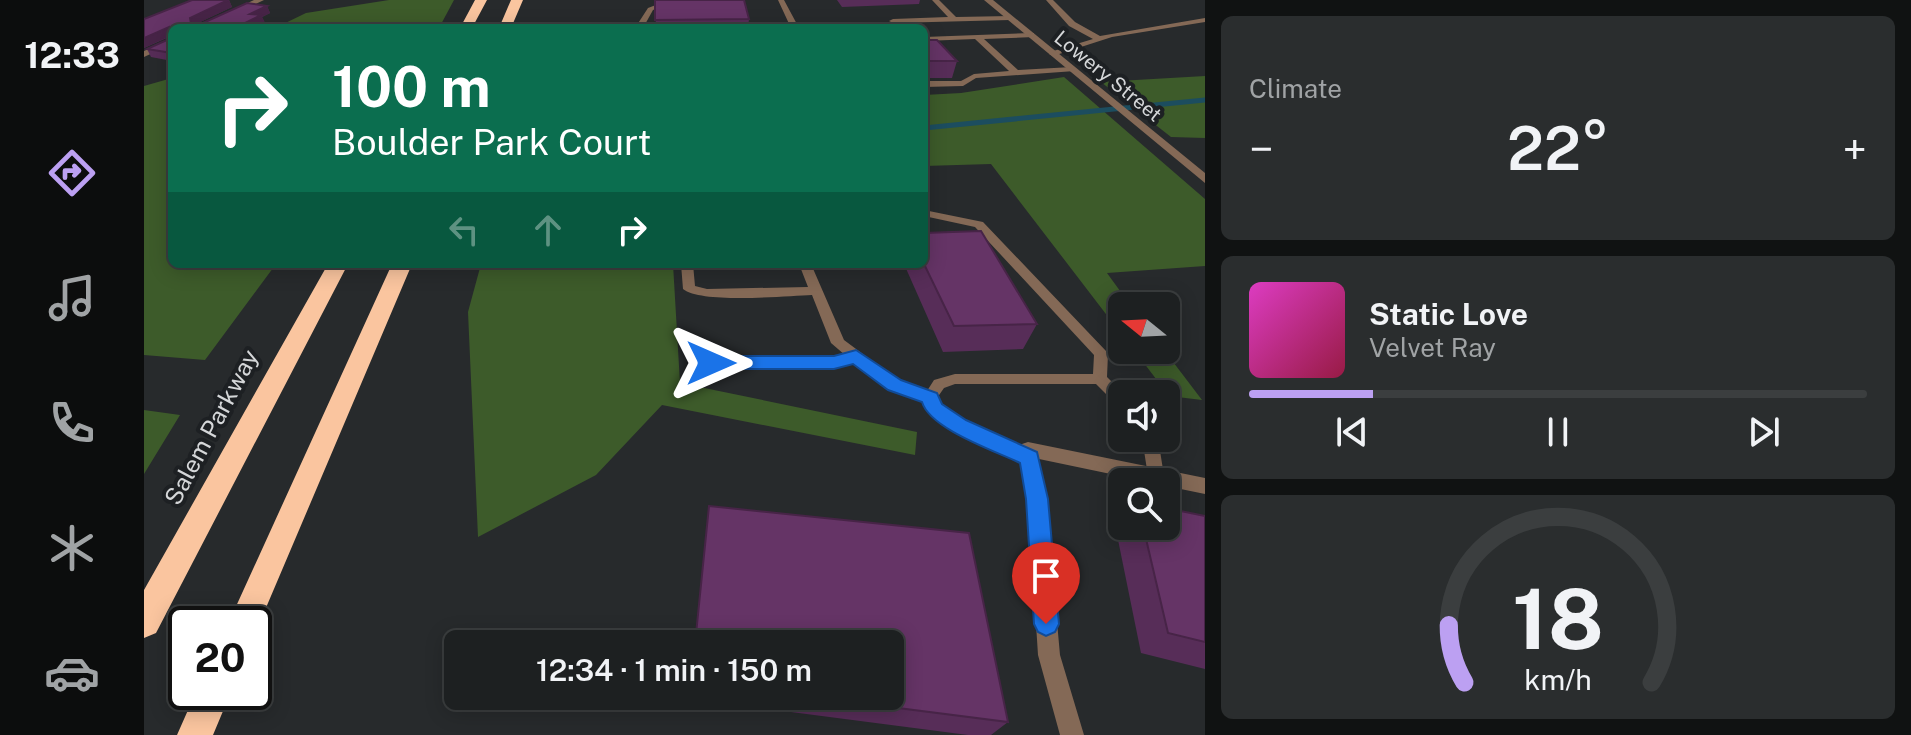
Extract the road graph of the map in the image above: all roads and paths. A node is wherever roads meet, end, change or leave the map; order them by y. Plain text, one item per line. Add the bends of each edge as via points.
1 (260, 0) edge
2 (481, 0) edge
3 (517, 0) edge
4 (675, 0) edge
5 (781, 0) edge
6 (935, 0) edge
7 (988, 0) edge
8 (1049, 0) edge
9 (1010, 18) junction
10 (954, 19) junction
11 (1205, 20) edge
12 (893, 21) dead end
13 (208, 24) edge
14 (468, 24) edge
15 (507, 24) edge
16 (641, 24) edge
17 (793, 24) edge
18 (1031, 35) junction
19 (978, 38) junction
20 (928, 39) edge
21 (1099, 39) junction
22 (168, 43) edge
23 (144, 54) edge
24 (1053, 54) junction
25 (1072, 69) junction
26 (1016, 73) junction
27 (928, 84) edge
28 (1205, 166) edge
29 (1190, 167) junction
30 (1205, 179) edge
31 (928, 214) edge
32 (336, 268) edge
33 (400, 268) edge
34 (687, 268) edge
35 (807, 268) edge
36 (816, 291) junction
37 (856, 357) junction
38 (711, 363) dead end
39 (1100, 379) junction
40 (1108, 387) edge
41 (930, 398) junction
42 (1029, 453) junction
43 (1112, 468) edge
44 (1180, 481) edge
45 (1205, 486) edge
46 (252, 606) edge
47 (144, 622) edge
48 (206, 710) edge
49 (195, 735) edge
50 (1072, 735) edge

1 - 13 street
2 - 14 highway
3 - 15 highway
4 - 16 lane via 650,9
5 - 17 lane
6 - 10 lane
7 - 9 street, Lowery Street
8 - 21 lane via 1072,24
9 - 10 lane
9 - 18 street, Lowery Street
10 - 12 lane
11 - 21 lane
18 - 19 lane
18 - 24 street, Lowery Street
19 - 20 lane
19 - 26 lane
21 - 24 lane
22 - 23 street
24 - 25 street, Lowery Street
25 - 26 lane
25 - 29 street, Lowery Street
26 - 27 lane
28 - 29 lane
29 - 30 street, Lowery Street
31 - 39 lane via 979,224 1101,354
32 - 47 highway, Salem Parkway
33 - 46 highway
34 - 36 lane via 689,289 707,293
35 - 36 lane
36 - 37 lane via 838,343
37 - 38 lane via 834,363
37 - 41 lane via 894,385
39 - 40 lane
39 - 41 lane via 955,379 939,384
41 - 42 lane via 934,409 959,425
42 - 43 street
42 - 50 street via 1049,655
44 - 45 street
48 - 49 highway

